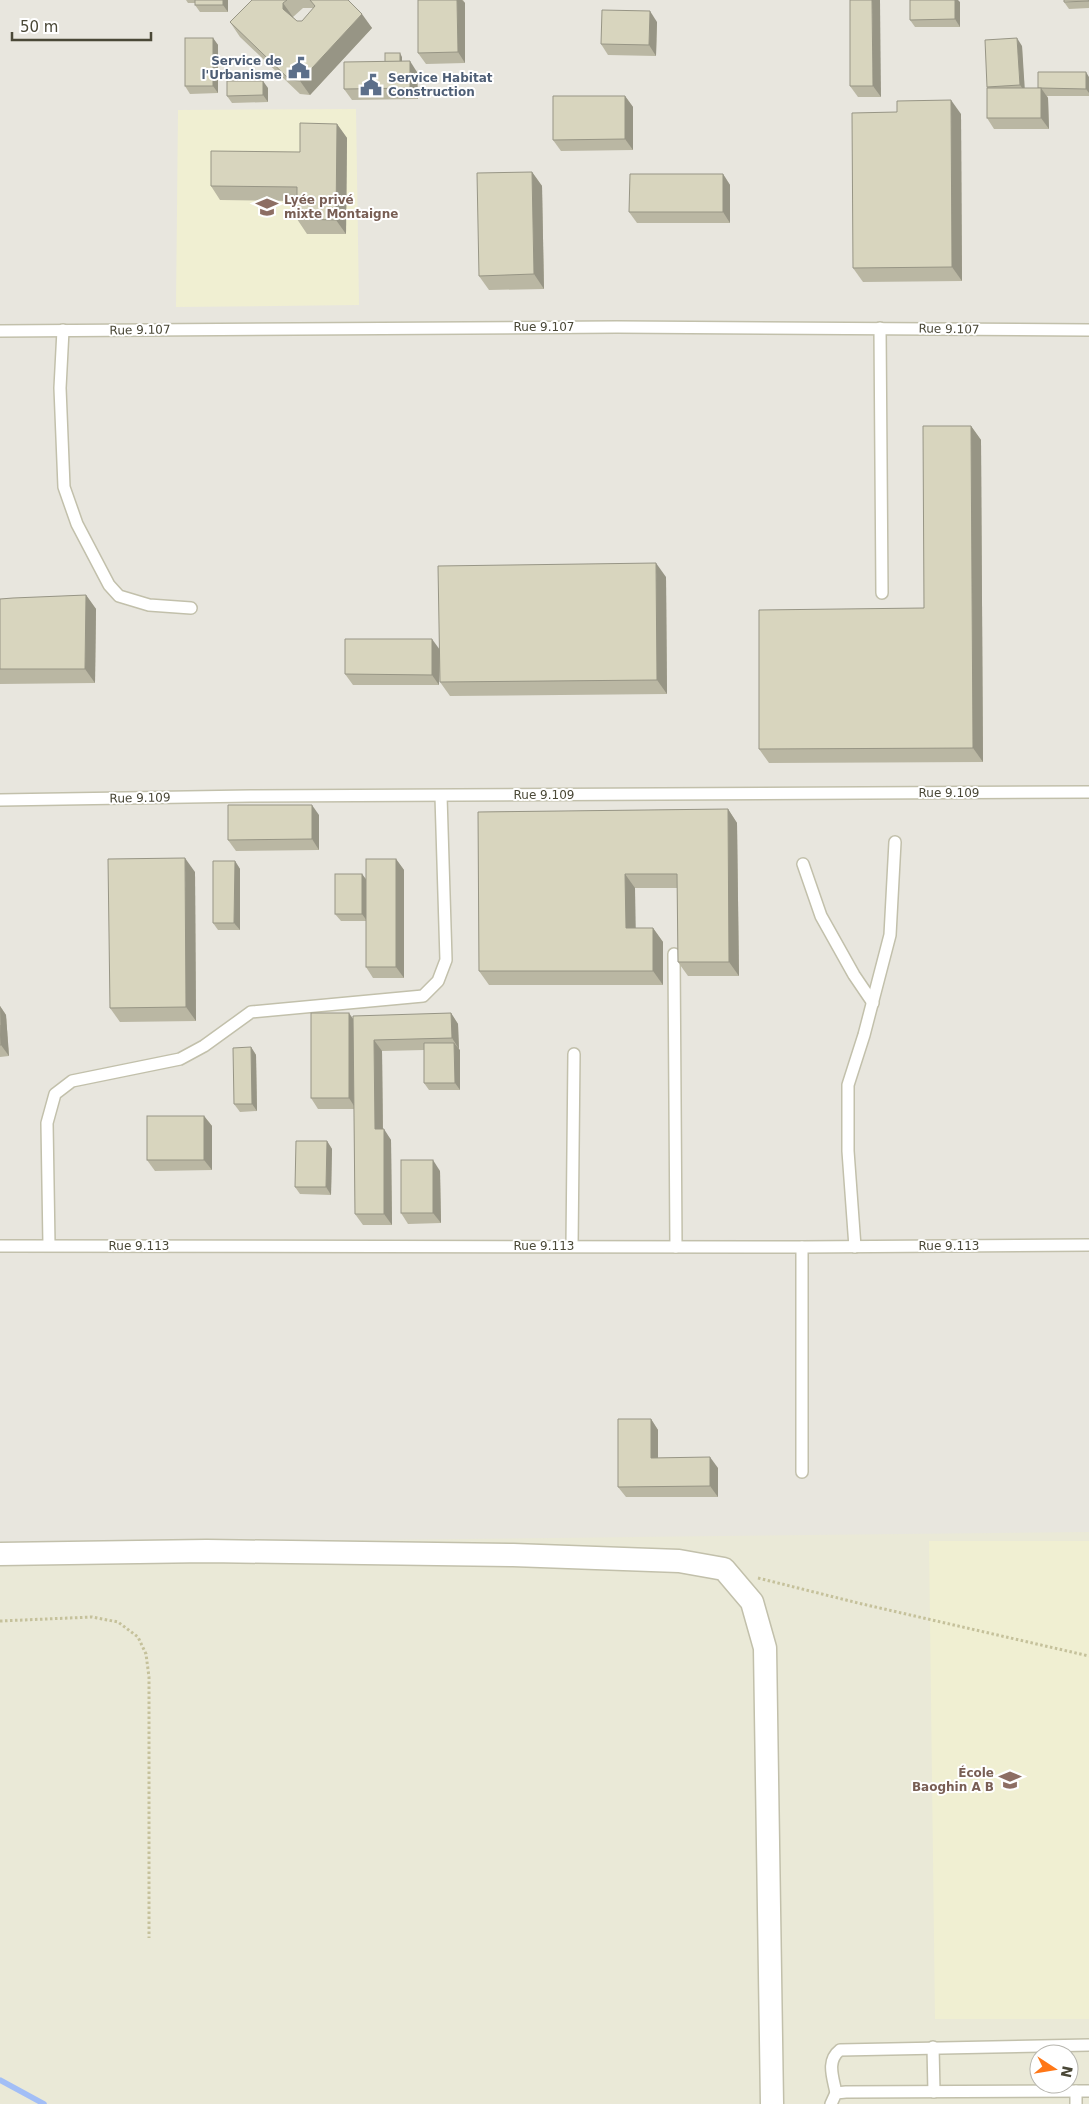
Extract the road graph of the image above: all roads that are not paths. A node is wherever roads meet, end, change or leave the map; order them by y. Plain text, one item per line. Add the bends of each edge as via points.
1 (880, 328) junction
2 (64, 330) junction
3 (1089, 330) edge
4 (0, 331) edge
5 (882, 593) dead end
6 (191, 608) dead end
7 (1089, 792) edge
8 (441, 796) junction
9 (0, 800) edge
10 (896, 842) dead end
11 (803, 864) dead end
12 (674, 954) dead end
13 (873, 1003) junction
14 (574, 1054) dead end
15 (48, 1245) junction
16 (1089, 1245) edge
17 (0, 1246) edge
18 (572, 1246) junction
19 (855, 1246) junction
20 (676, 1247) junction
21 (802, 1247) junction
22 (802, 1472) dead end
23 (0, 1554) edge
24 (1089, 2046) edge
25 (933, 2048) junction
26 (1029, 2091) edge
27 (934, 2092) junction
28 (833, 2099) edge
29 (772, 2104) edge

1 - 2 lane, Rue 9.107
1 - 3 lane, Rue 9.107
1 - 5 lane
2 - 4 lane, Rue 9.107
2 - 6 lane via 60,388 64,487 77,524 109,584 119,596 149,605
7 - 8 lane, Rue 9.109
8 - 9 lane, Rue 9.109
8 - 15 lane via 446,960 438,981 424,996 251,1012 180,1059 72,1081 55,1094 46,1123
10 - 13 lane via 890,936
11 - 13 lane via 821,916
12 - 20 lane
13 - 19 lane via 848,1086 848,1151
14 - 18 lane
15 - 17 lane, Rue 9.113
15 - 18 lane, Rue 9.113
16 - 19 lane, Rue 9.113
18 - 20 lane, Rue 9.113
19 - 21 lane, Rue 9.113
20 - 21 lane, Rue 9.113
21 - 22 lane
23 - 29 street via 207,1551 513,1555 679,1560 724,1569 752,1602 765,1648
24 - 25 lane
25 - 27 lane
25 - 28 lane via 840,2050 833,2056 831,2064
26 - 27 lane
27 - 28 lane

